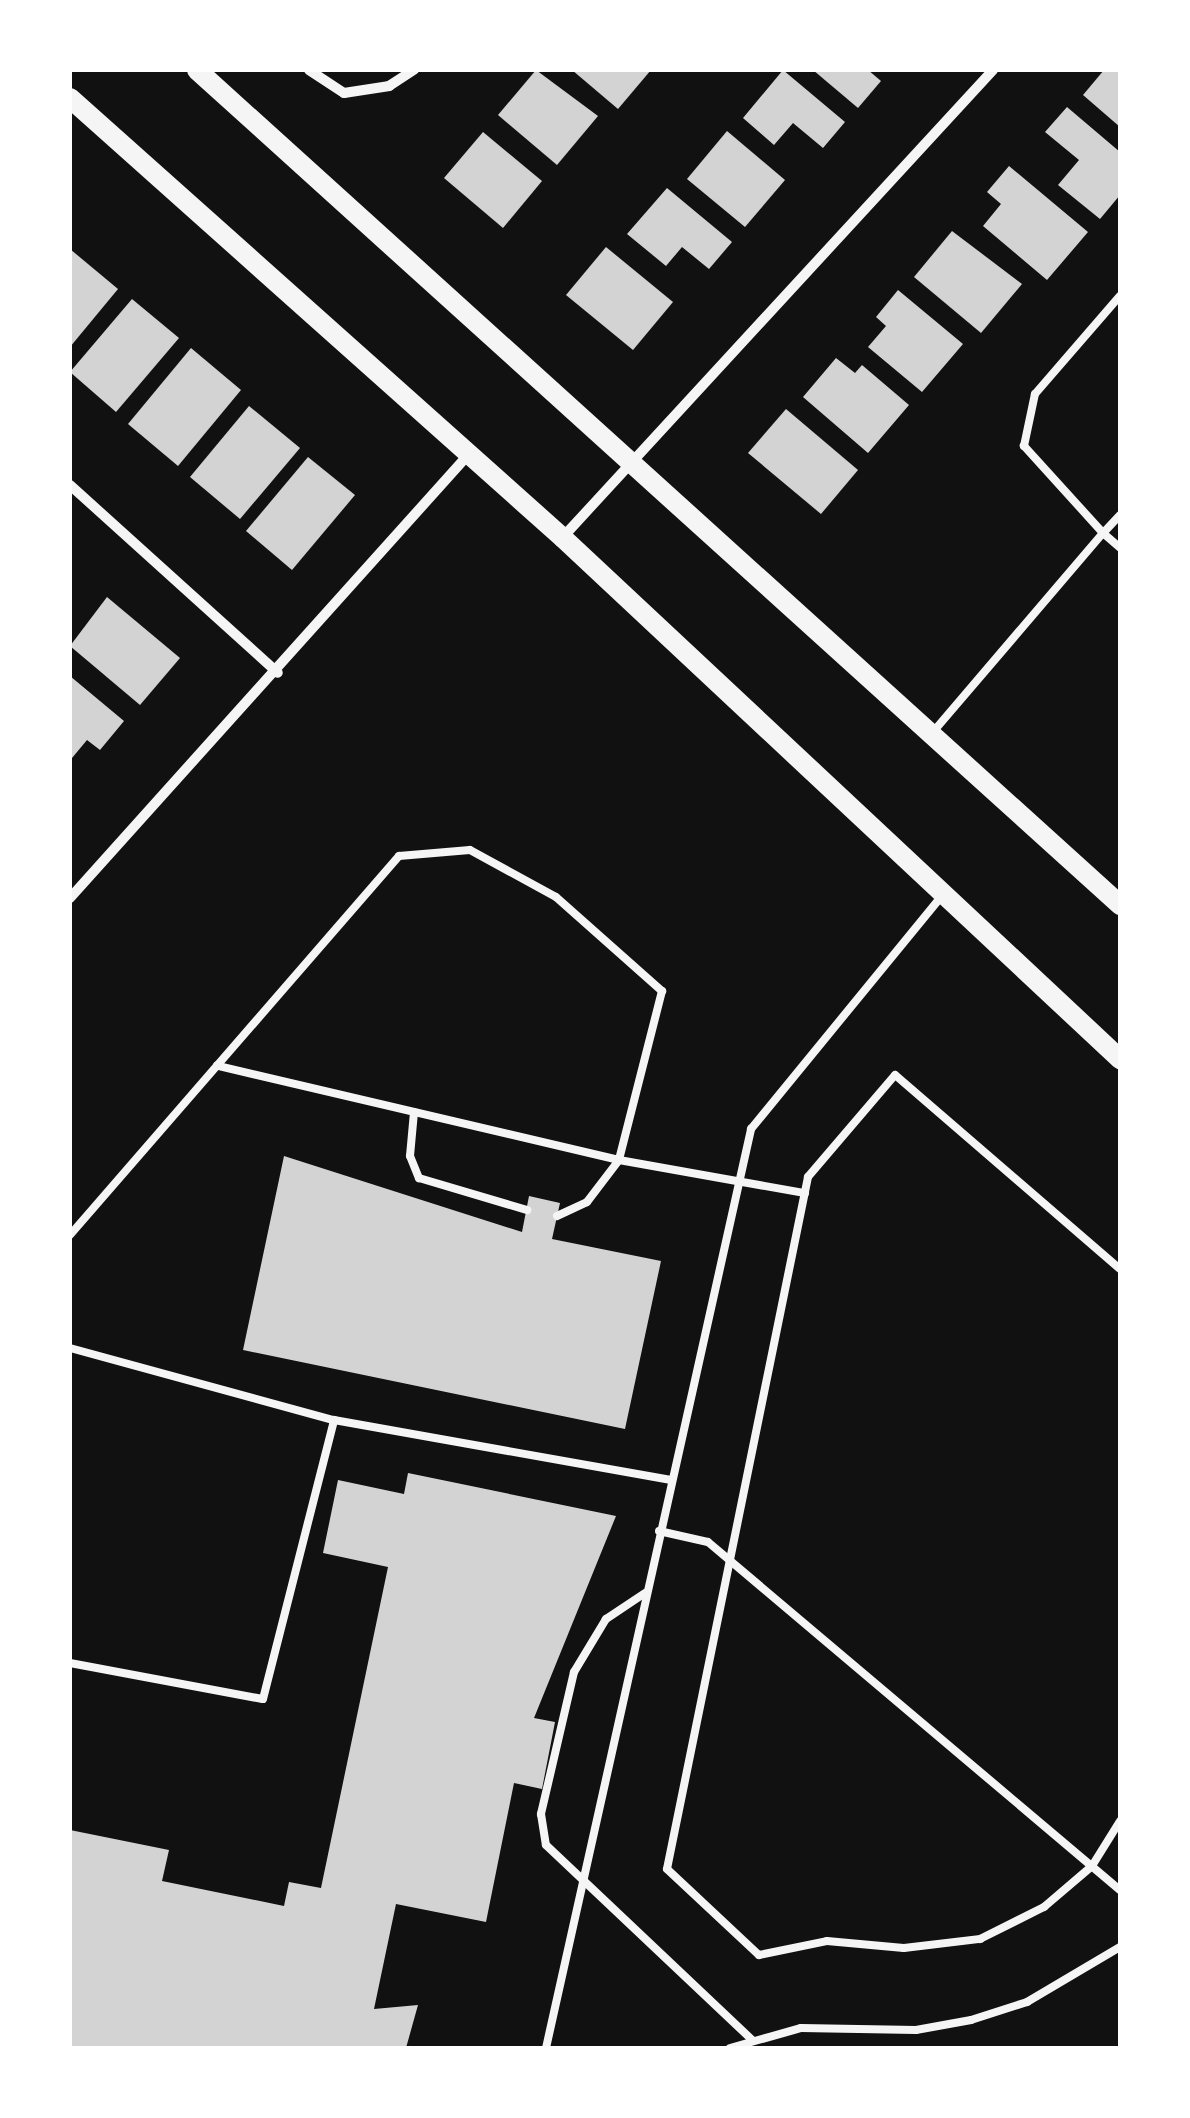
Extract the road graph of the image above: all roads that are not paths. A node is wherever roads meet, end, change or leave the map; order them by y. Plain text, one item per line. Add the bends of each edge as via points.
1 (197, 70) edge
2 (309, 70) edge
3 (414, 70) edge
4 (993, 70) edge
5 (70, 98) edge
6 (1120, 296) edge
7 (469, 453) junction
8 (634, 459) junction
9 (70, 485) edge
10 (1120, 515) edge
11 (1103, 533) junction
12 (563, 538) junction
13 (1120, 548) edge
14 (278, 673) junction
15 (933, 732) junction
16 (942, 897) junction
17 (70, 898) edge
18 (1120, 905) edge
19 (1120, 1059) edge
20 (217, 1066) junction
21 (414, 1112) junction
22 (619, 1160) junction
23 (738, 1179) junction
24 (805, 1192) junction
25 (526, 1210) dead end
26 (557, 1216) dead end
27 (70, 1235) edge
28 (1120, 1268) edge
29 (70, 1348) edge
30 (334, 1420) junction
31 (670, 1480) junction
32 (658, 1532) junction
33 (731, 1562) junction
34 (645, 1593) junction
35 (70, 1663) edge
36 (1120, 1821) edge
37 (1092, 1866) junction
38 (582, 1884) junction
39 (1120, 1890) edge
40 (1120, 1947) edge
41 (752, 2040) junction
42 (546, 2048) edge
43 (730, 2048) edge

1 - 8 main road
2 - 3 street via 344,92 388,86
4 - 8 street
5 - 7 main road
6 - 11 lane via 1035,394 1024,446
7 - 12 main road
7 - 14 street
8 - 12 street
8 - 15 main road
9 - 14 street
10 - 11 lane
11 - 13 lane
11 - 15 lane
12 - 16 main road
14 - 17 street
15 - 18 main road
16 - 19 main road
16 - 23 lane via 751,1129
20 - 21 lane
20 - 22 lane via 399,856 470,850 556,898 662,991
20 - 27 lane
21 - 22 lane
21 - 25 lane via 410,1156 418,1178
22 - 23 lane
22 - 26 lane via 587,1202
23 - 24 lane
23 - 31 lane
24 - 28 lane via 895,1075
24 - 33 lane
29 - 30 lane
30 - 31 lane
30 - 35 lane via 264,1699
31 - 32 lane
32 - 33 lane via 708,1542
32 - 34 lane
33 - 37 lane
33 - 37 lane via 667,1870 759,1955 827,1941 904,1948 980,1939 1044,1907
34 - 38 lane
34 - 38 lane via 606,1619 574,1672 540,1814 546,1845
36 - 37 lane
37 - 39 lane
38 - 41 lane
38 - 42 lane
40 - 41 lane via 1027,2002 971,2020 916,2030 802,2028
41 - 43 lane

